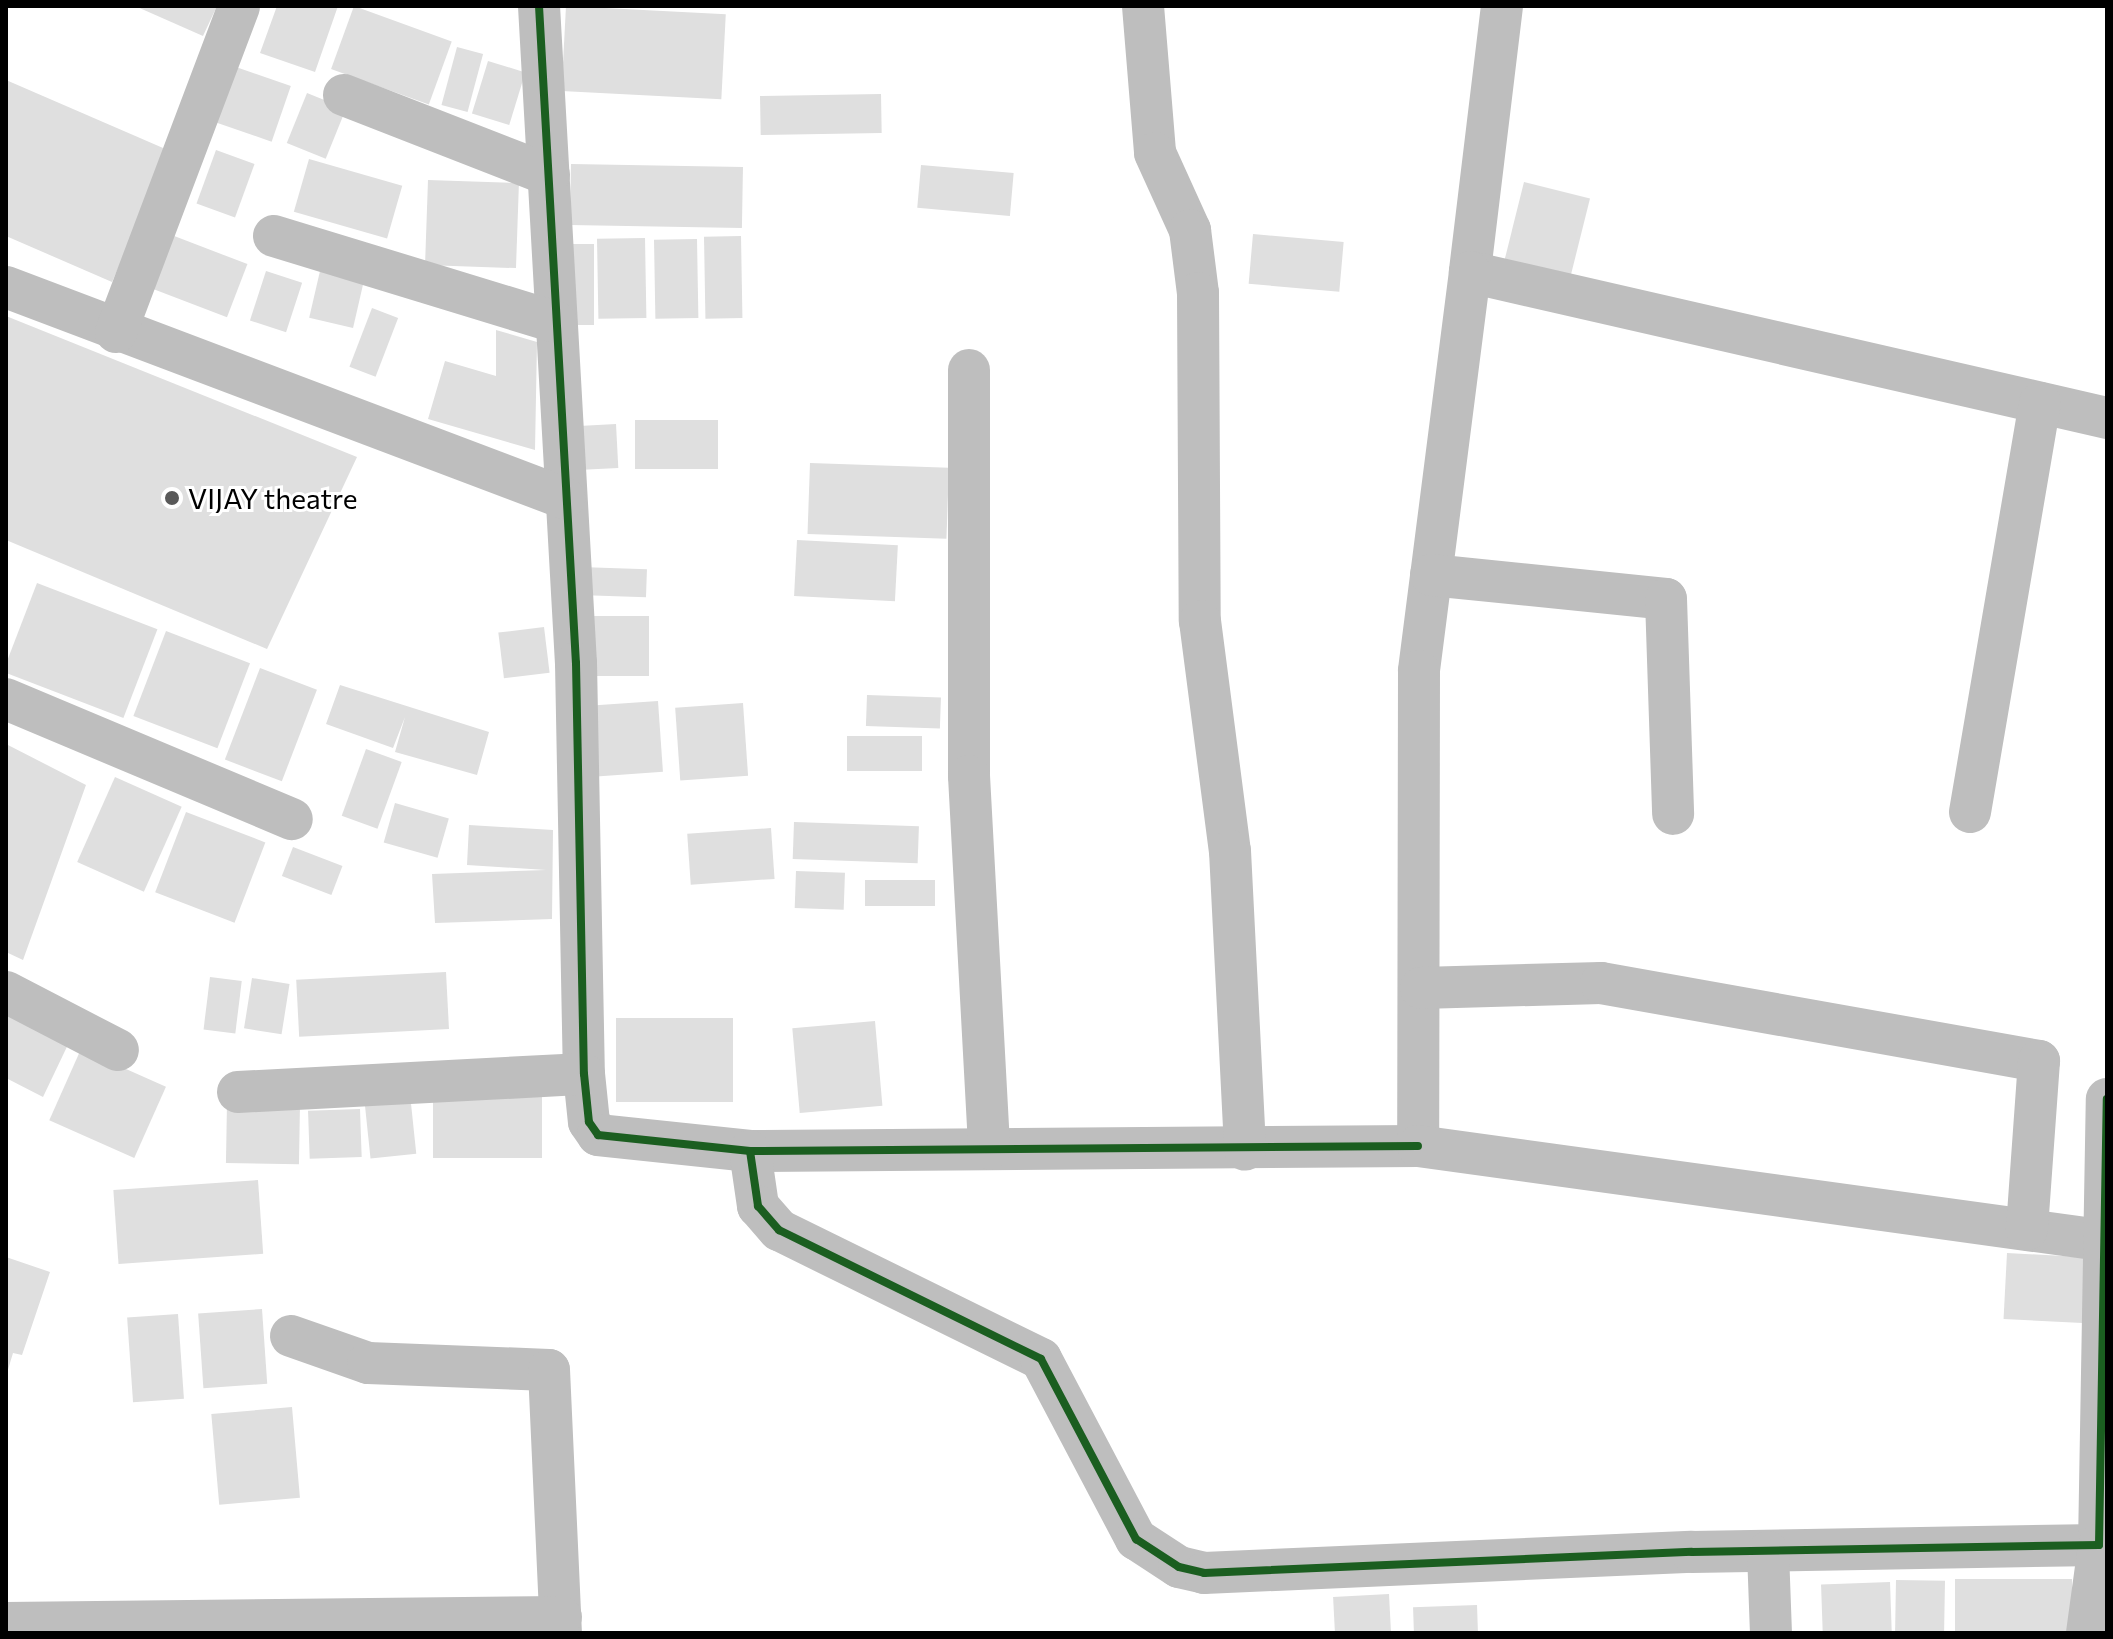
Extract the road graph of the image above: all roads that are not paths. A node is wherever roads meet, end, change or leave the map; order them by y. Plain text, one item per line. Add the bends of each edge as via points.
1 (239, 6) edge
2 (539, 6) edge
3 (1143, 6) edge
4 (1502, 6) edge
5 (344, 95) dead end
6 (549, 175) junction
7 (274, 236) dead end
8 (1470, 272) junction
9 (6, 287) edge
10 (556, 322) junction
11 (116, 332) junction
12 (969, 370) dead end
13 (2040, 403) junction
14 (2107, 418) edge
15 (564, 498) junction
16 (1431, 575) junction
17 (6, 699) edge
18 (1970, 812) dead end
19 (1673, 814) dead end
20 (292, 819) dead end
21 (1421, 988) junction
22 (6, 992) edge
23 (118, 1050) dead end
24 (584, 1074) junction
25 (238, 1092) dead end
26 (2107, 1099) edge
27 (1418, 1146) junction
28 (989, 1148) junction
29 (1245, 1150) junction
30 (750, 1151) junction
31 (2027, 1230) junction
32 (2105, 1241) edge
33 (291, 1336) dead end
34 (2099, 1545) junction
35 (1768, 1552) junction
36 (6, 1623) edge
37 (561, 1625) edge
38 (1771, 1633) edge
39 (2087, 1633) edge

1 - 11 street
2 - 6 street
3 - 29 street via 1155,153 1190,230 1198,293 1200,621 1230,851
4 - 8 street
5 - 6 street
6 - 10 street
7 - 10 street
8 - 13 street
8 - 16 street
9 - 11 street
10 - 15 street
11 - 15 street
12 - 28 street via 969,776
13 - 14 street
13 - 18 street
15 - 24 street via 576,663
16 - 19 street via 1666,599
16 - 21 street via 1419,671
17 - 20 street
21 - 27 street
21 - 31 street via 1601,983 2039,1061
22 - 23 street
24 - 25 street
24 - 30 street via 589,1122 598,1135
26 - 32 street
27 - 29 street
27 - 31 street
28 - 29 street
28 - 30 street
30 - 35 street via 758,1206 779,1230 1041,1359 1136,1539 1179,1567 1204,1573
31 - 32 street
32 - 34 street
33 - 37 street via 368,1363 549,1370
34 - 35 street
34 - 39 street
35 - 38 street
36 - 37 street

